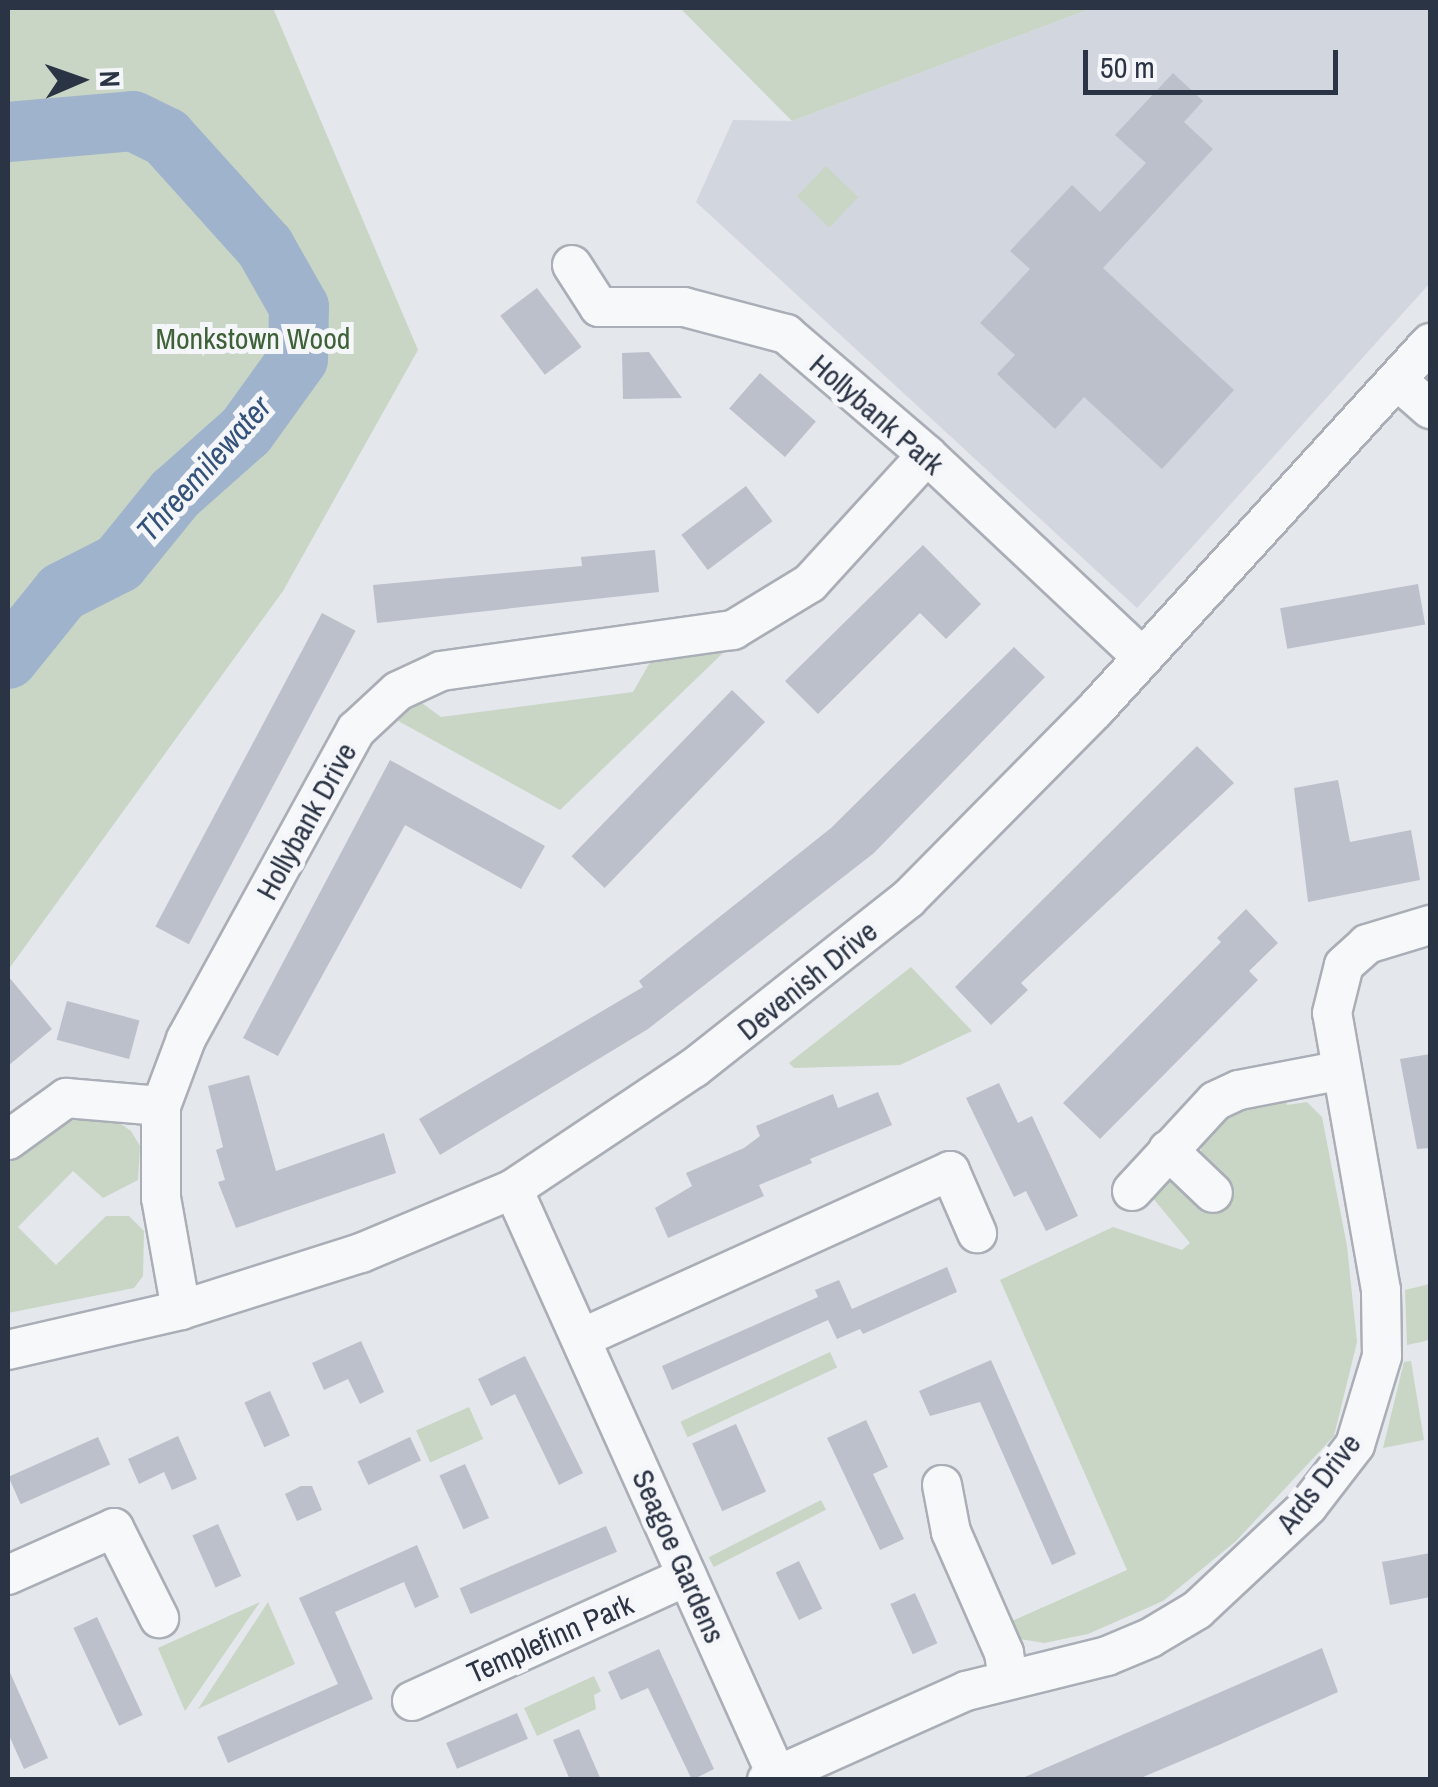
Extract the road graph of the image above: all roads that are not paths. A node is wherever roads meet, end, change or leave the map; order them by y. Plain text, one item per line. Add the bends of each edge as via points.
1 (572, 265) dead end
2 (1430, 343) edge
3 (1397, 380) junction
4 (1430, 410) edge
5 (927, 456) junction
6 (1143, 658) junction
7 (1430, 925) edge
8 (1338, 1071) junction
9 (161, 1106) junction
10 (8, 1140) edge
11 (1168, 1150) junction
12 (512, 1189) junction
13 (1132, 1191) dead end
14 (1213, 1194) dead end
15 (976, 1232) dead end
16 (182, 1310) junction
17 (584, 1337) junction
18 (8, 1350) edge
19 (942, 1484) dead end
20 (8, 1575) edge
21 (687, 1576) junction
22 (159, 1618) dead end
23 (1008, 1678) junction
24 (412, 1701) dead end
25 (771, 1777) edge

1 - 5 street, Hollybank Park via 599,307 684,307 786,334
2 - 3 street, Devenish Drive
3 - 4 street
3 - 6 street, Devenish Drive
5 - 6 street, Hollybank Park
5 - 9 street, Hollybank Drive via 810,582 733,630 441,671 398,691 356,730 186,1038
6 - 12 street, Devenish Drive via 908,899 694,1068
7 - 8 street, Ards Drive via 1367,944 1344,964 1332,1013
8 - 11 street via 1226,1094
8 - 23 street, Ards Drive via 1382,1290 1382,1356 1355,1445 1308,1506 1198,1610 1106,1656
9 - 10 street via 66,1098
9 - 16 street, Hollybank Drive via 160,1198
11 - 13 street
11 - 14 street
12 - 16 street, Devenish Drive via 361,1253
12 - 17 street, Seagoe Gardens
15 - 17 street via 950,1171
16 - 18 street, Devenish Drive
17 - 21 street, Seagoe Gardens
19 - 23 street via 951,1532 1004,1653
20 - 22 street via 114,1528
21 - 24 street, Templefinn Park
21 - 25 street, Seagoe Gardens
23 - 25 street, Ards Drive

